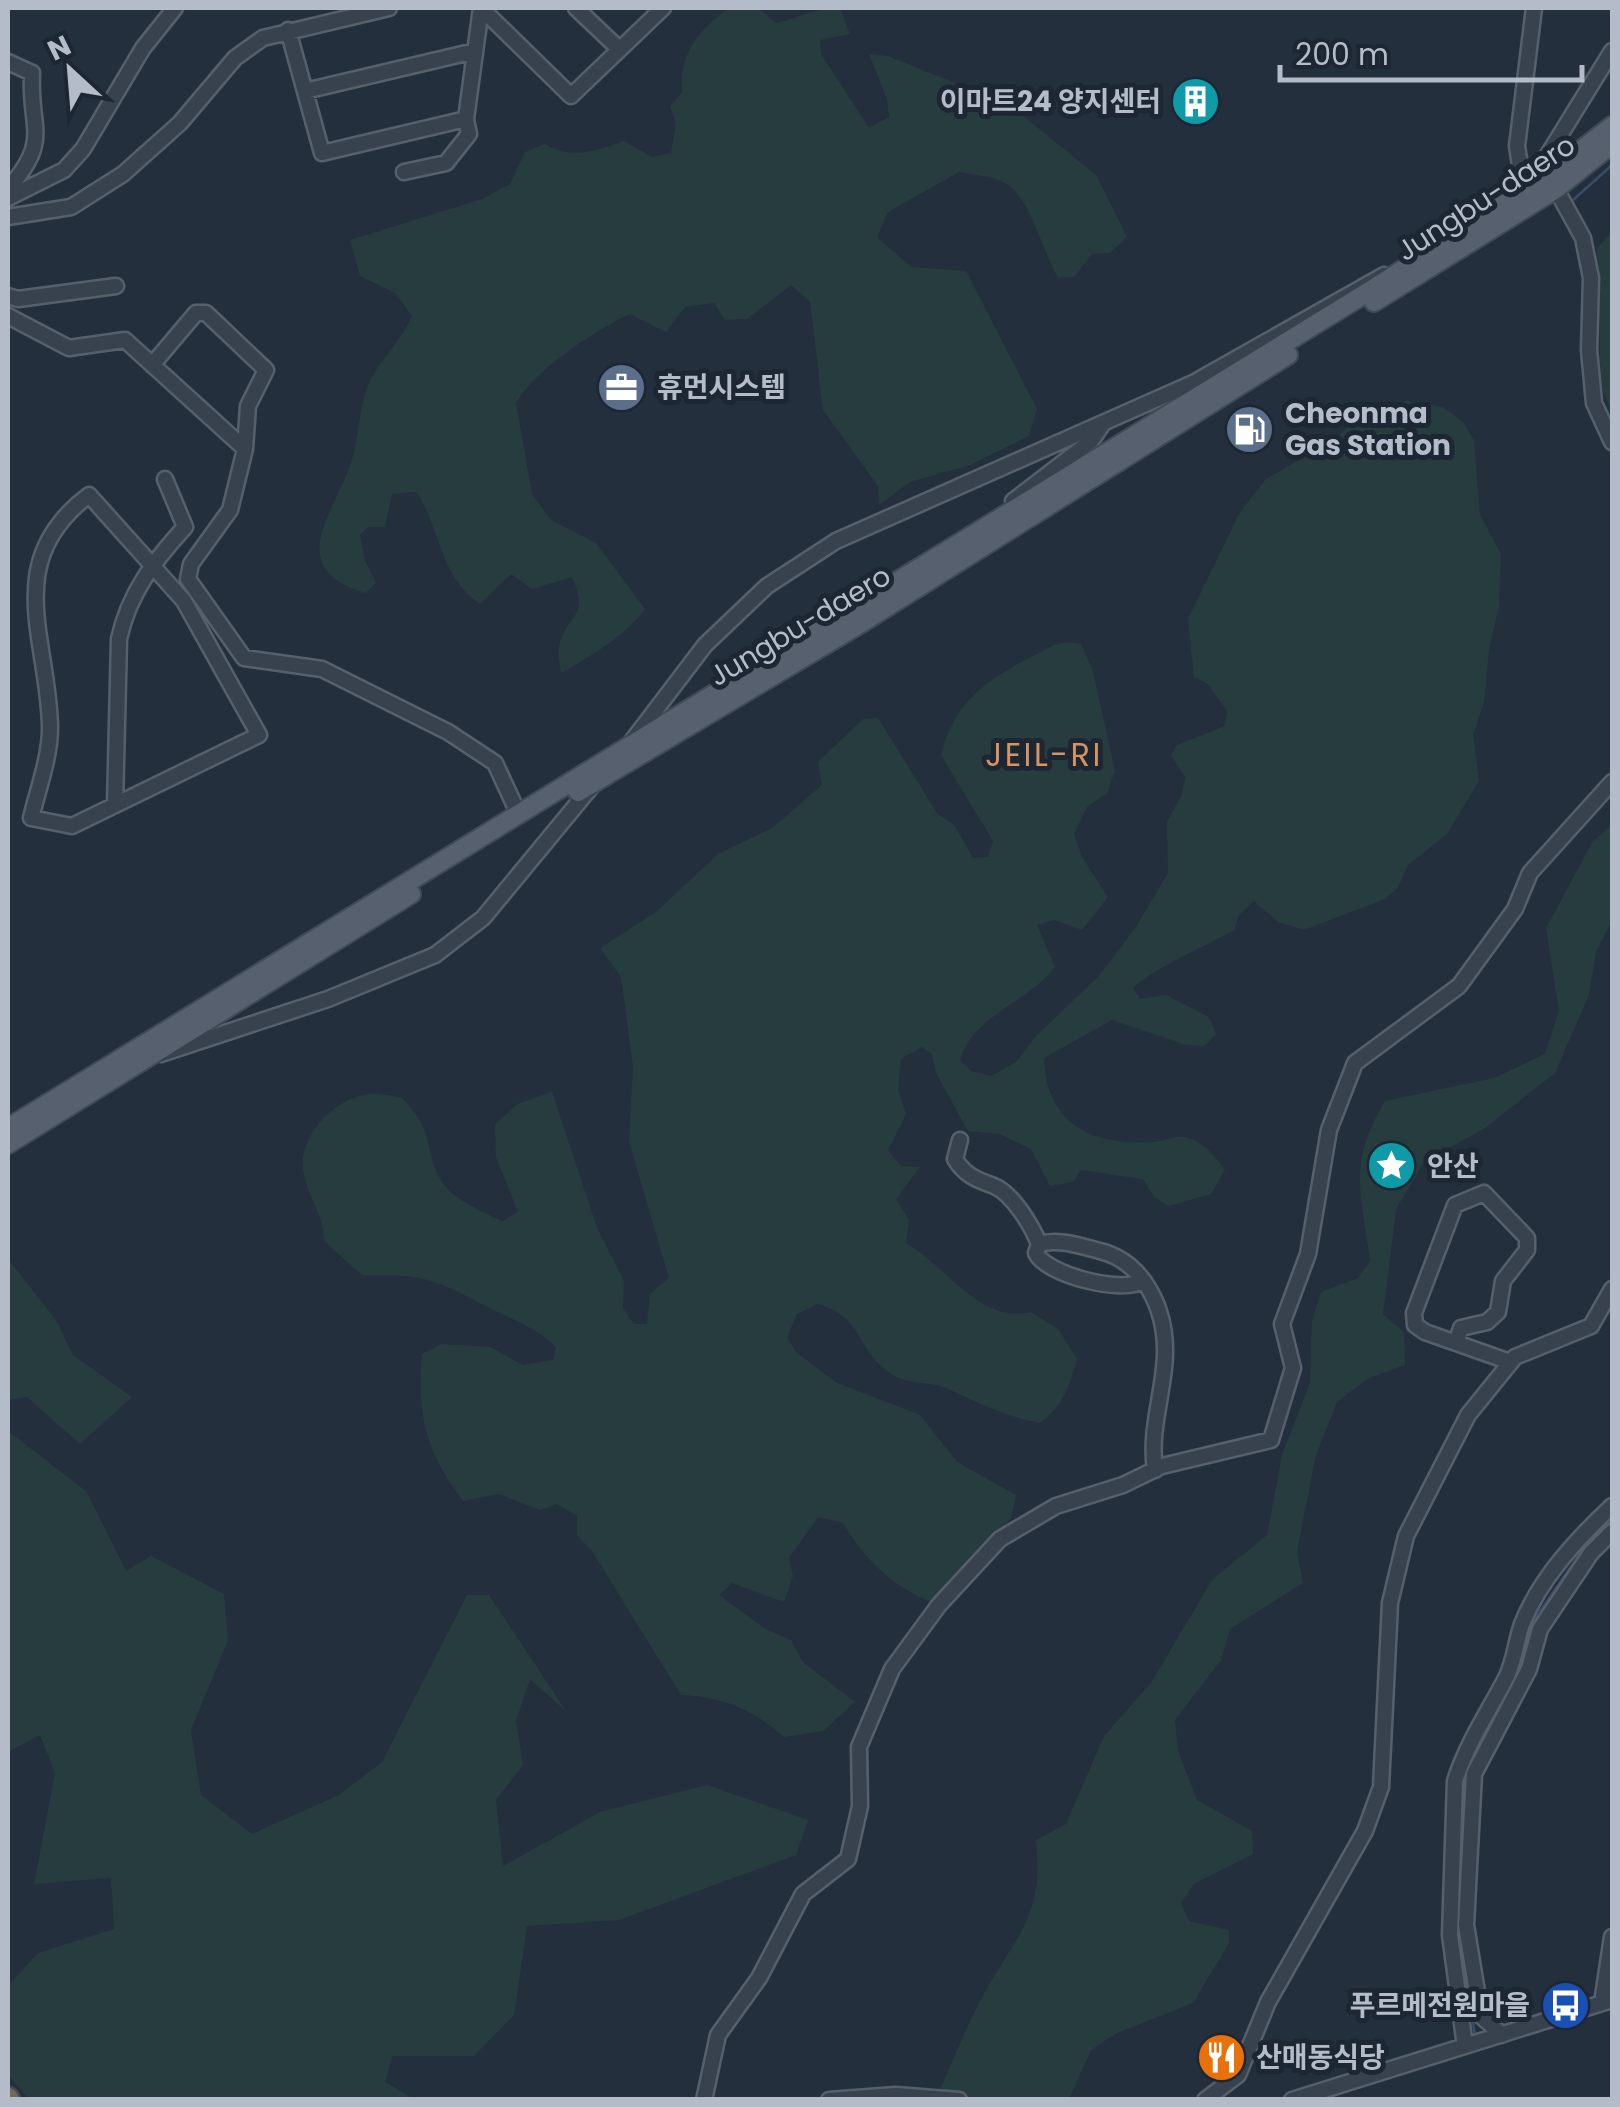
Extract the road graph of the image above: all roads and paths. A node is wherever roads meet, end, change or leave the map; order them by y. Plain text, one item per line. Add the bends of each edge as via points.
1 (175, 8) edge
2 (388, 8) edge
3 (481, 8) edge
4 (576, 8) edge
5 (663, 8) edge
6 (1533, 8) edge
7 (288, 30) junction
8 (620, 49) junction
9 (475, 51) junction
10 (1612, 51) edge
11 (8, 62) edge
12 (305, 90) junction
13 (466, 119) junction
14 (1612, 126) edge
15 (1612, 144) edge
16 (404, 172) dead end
17 (1552, 183) junction
18 (8, 189) edge
19 (1524, 192) junction
20 (8, 198) edge
21 (8, 218) edge
22 (1406, 266) junction
23 (116, 286) dead end
24 (8, 296) edge
25 (8, 316) edge
26 (152, 365) junction
27 (1103, 424) junction
28 (1612, 442) edge
29 (245, 449) junction
30 (166, 478) dead end
31 (985, 527) junction
32 (151, 564) junction
33 (218, 640) junction
34 (626, 749) junction
35 (595, 782) junction
36 (1612, 782) edge
37 (115, 805) junction
38 (519, 815) junction
39 (150, 1056) junction
40 (16, 1118) edge
41 (8, 1128) edge
42 (960, 1140) dead end
43 (8, 1144) edge
44 (1039, 1244) junction
45 (1142, 1281) junction
46 (1612, 1290) edge
47 (1456, 1343) junction
48 (1510, 1362) junction
49 (1155, 1470) junction
50 (1612, 1506) edge
51 (1612, 1532) edge
52 (1612, 1936) edge
53 (1607, 2002) edge
54 (1502, 2035) junction
55 (1465, 2046) junction
56 (704, 2100) edge
57 (828, 2100) edge
58 (959, 2100) edge
59 (1205, 2100) edge
60 (1292, 2100) edge

1 - 20 street via 64,170
2 - 7 street
3 - 8 street via 571,96
3 - 9 street
4 - 8 street
5 - 8 street
6 - 19 street via 1517,146
7 - 12 street
7 - 21 street via 235,58 124,174 70,206
9 - 12 street
9 - 13 street
10 - 17 street, Jungbu-daero via 1544,161
11 - 18 street via 32,73 37,126 30,162
12 - 13 street via 322,153
13 - 16 street via 469,134 446,162
14 - 17 main road, Jungbu-daero
15 - 17 main road, Jungbu-daero
17 - 19 main road, Jungbu-daero
17 - 28 street via 1583,238 1591,278 1594,403
17 - 35 main road, Jungbu-daero via 863,622
19 - 22 main road, Jungbu-daero
22 - 27 street via 1364,283 1193,383
22 - 31 main road, Jungbu-daero
23 - 24 street
25 - 26 street via 69,348 125,340
26 - 29 street
26 - 29 street via 196,313 206,313 266,370 248,406
27 - 31 street
27 - 34 street via 888,514 767,586 705,644
29 - 33 street via 230,510 188,578
30 - 32 street via 185,527
31 - 34 main road, Jungbu-daero
32 - 33 street
32 - 37 street via 124,613 119,638
32 - 37 street via 90,495 69,510 48,540 36,576 36,639 50,730 31,818 72,826
33 - 37 street via 260,734
33 - 38 street via 244,658 322,669 448,732 495,764
34 - 38 main road, Jungbu-daero
35 - 39 main road, Jungbu-daero
35 - 39 street via 483,918 435,955 328,999
36 - 49 street via 1530,873 1515,909 1460,986 1355,1063 1329,1130 1308,1254 1282,1324 1294,1368 1271,1440
38 - 40 main road, Jungbu-daero
39 - 43 main road, Jungbu-daero
40 - 41 main road, Jungbu-daero
42 - 44 street via 961,1169 1000,1190
44 - 45 street via 1114,1255 1134,1266
44 - 45 street via 1041,1264 1062,1274 1114,1285
45 - 49 street via 1154,1302 1165,1354 1154,1420
46 - 48 street via 1591,1326
47 - 47 street via 1425,1332 1414,1314 1455,1205 1484,1193 1527,1238 1528,1250 1503,1281 1498,1312 1488,1322 1461,1328
47 - 48 street
48 - 59 street via 1468,1415 1406,1536 1390,1603 1382,1786 1365,1830 1285,1970 1238,2075
49 - 56 street via 1056,1506 1000,1540 939,1605 892,1669 860,1746 860,1806 848,1859 802,1894 759,1978 718,2035
50 - 55 street via 1577,1539 1530,1609 1515,1659 1455,1781 1450,1935
51 - 54 street via 1540,1628 1530,1669 1474,1774 1466,1925 1480,2016
52 - 53 street
53 - 54 street
54 - 55 street
55 - 60 street
57 - 58 street

